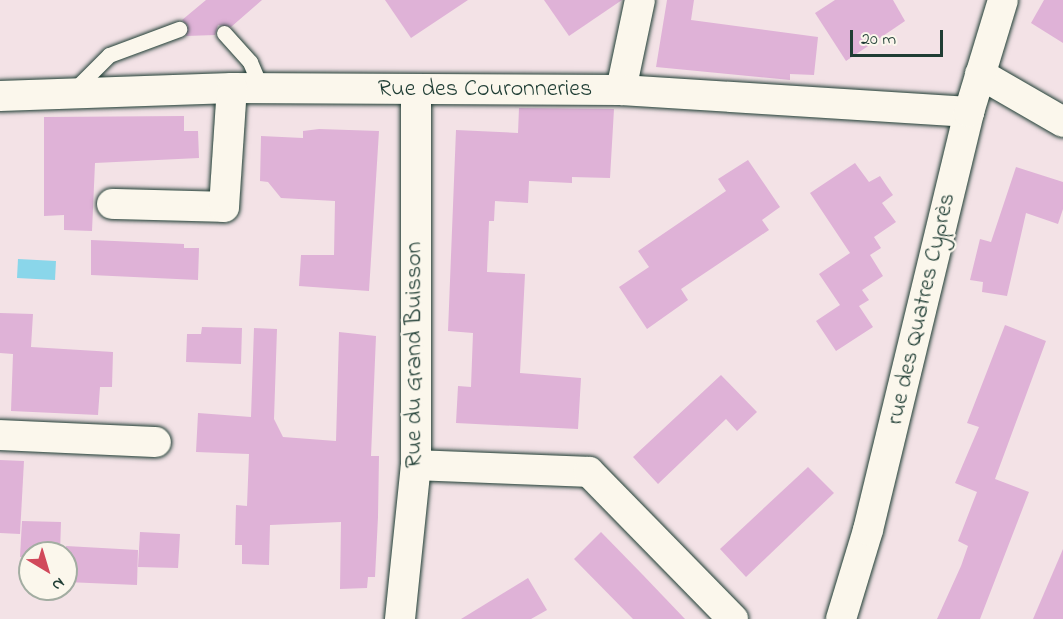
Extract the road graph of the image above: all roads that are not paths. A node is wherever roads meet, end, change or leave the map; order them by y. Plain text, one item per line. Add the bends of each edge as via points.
1 (640, 0) edge
2 (1003, 0) edge
3 (179, 28) dead end
4 (224, 33) dead end
5 (980, 74) junction
6 (247, 88) junction
7 (416, 90) junction
8 (621, 90) junction
9 (73, 91) junction
10 (0, 96) edge
11 (969, 112) junction
12 (1063, 122) edge
13 (112, 204) dead end
14 (0, 435) edge
15 (156, 442) dead end
16 (416, 465) junction
17 (400, 619) edge
18 (734, 619) edge
19 (841, 619) edge

1 - 8 street
2 - 5 street, rue des Quatres Cyprès
3 - 9 lane via 109,55
4 - 6 lane via 250,62
5 - 11 street, rue des Quatres Cyprès
5 - 12 street
6 - 7 street, Rue des Couronneries
6 - 9 street, Rue des Couronneries
6 - 13 street via 224,207
7 - 8 street, Rue des Couronneries
7 - 16 street, Rue du Grand Buisson
8 - 11 street, Rue des Couronneries
9 - 10 street, Rue des Couronneries
11 - 19 street, rue des Quatres Cyprès via 868,530
14 - 15 street
16 - 17 street, Rue du Grand Buisson
16 - 18 street via 589,472

